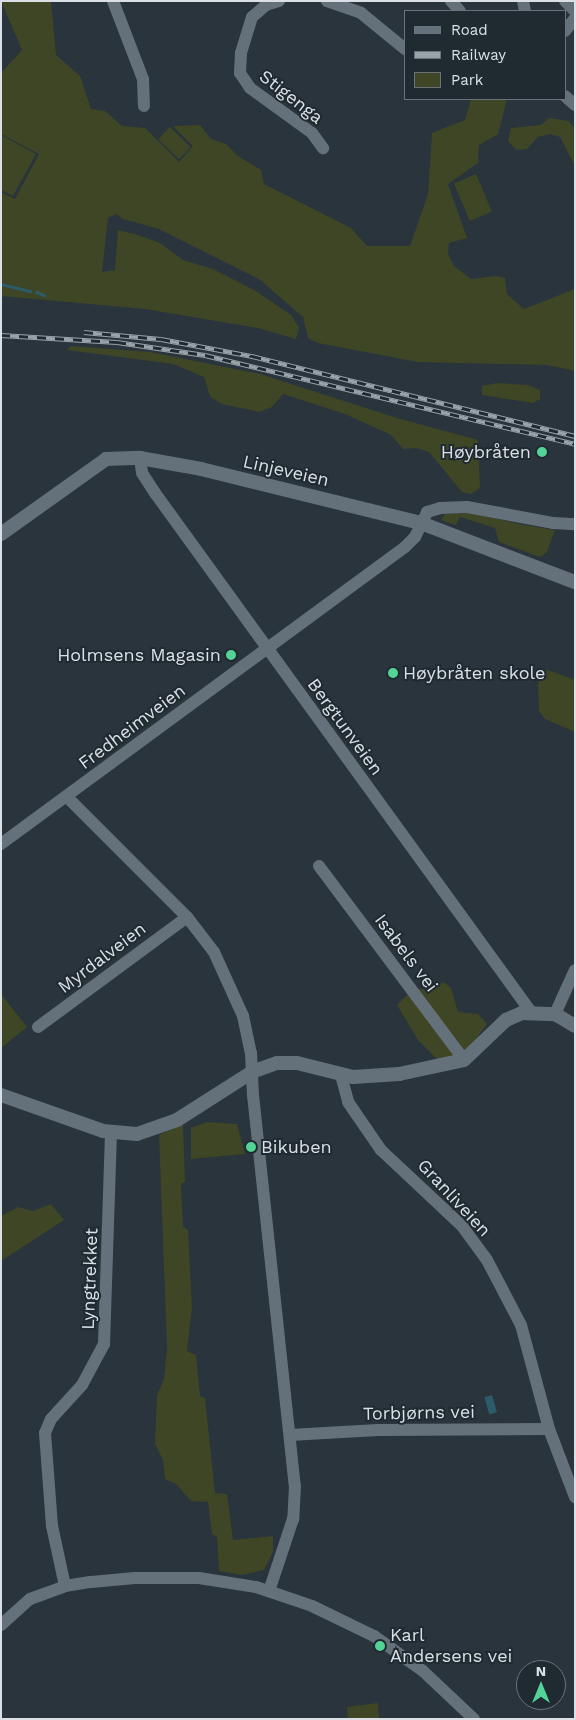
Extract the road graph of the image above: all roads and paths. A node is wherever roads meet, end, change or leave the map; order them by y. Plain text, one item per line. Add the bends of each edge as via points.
1 (113, 1) edge
2 (279, 1) edge
3 (327, 1) edge
4 (565, 1) edge
5 (575, 11) edge
6 (575, 18) edge
7 (566, 30) edge
8 (404, 48) edge
9 (144, 106) dead end
10 (323, 148) dead end
11 (140, 458) junction
12 (421, 523) junction
13 (575, 524) edge
14 (1, 534) edge
15 (575, 582) edge
16 (266, 649) junction
17 (67, 797) junction
18 (1, 844) edge
19 (319, 866) dead end
20 (187, 917) junction
21 (575, 970) edge
22 (531, 1012) junction
23 (555, 1014) junction
24 (575, 1026) edge
25 (38, 1027) dead end
26 (464, 1060) junction
27 (252, 1072) junction
28 (341, 1075) junction
29 (1, 1095) edge
30 (111, 1133) junction
31 (549, 1429) junction
32 (290, 1435) junction
33 (575, 1497) edge
34 (65, 1586) junction
35 (269, 1591) junction
36 (1, 1625) edge
37 (474, 1719) edge

1 - 9 street via 142,78
2 - 10 street, Stigenga via 266,5 252,17 241,53 240,72 250,88 312,133
3 - 8 street via 361,13
4 - 5 street
6 - 7 street
11 - 12 street, Linjeveien via 201,469
11 - 14 street, Linjeveien via 106,459
11 - 16 street, Bergtunveien via 142,473 151,488
12 - 13 street, Fredheimveien via 424,515 432,510 467,506 553,523
12 - 15 street, Linjeveien
12 - 16 street, Fredheimveien via 405,547
16 - 17 street, Fredheimveien
16 - 22 street, Bergtunveien
17 - 18 street, Fredheimveien
17 - 20 street
19 - 26 street, Isabels vei
20 - 25 street, Myrdalveien
20 - 27 street via 214,952 243,1016
21 - 23 street
22 - 23 street
22 - 26 street via 506,1020
23 - 24 street
26 - 28 street via 399,1074
27 - 28 street via 286,1062
27 - 30 street via 168,1124 137,1134
27 - 32 street
28 - 31 street, Granliveien via 348,1102 381,1150 462,1226 487,1260 521,1325
29 - 30 street
30 - 34 street, Lyngtrekket via 104,1344 82,1385 51,1419 45,1433 52,1526
31 - 32 street, Torbjørns vei via 378,1430
31 - 33 street, Granliveien
32 - 35 street via 294,1508 284,1552
34 - 35 street via 135,1578 199,1578
34 - 36 street via 30,1599
35 - 37 street via 325,1611 381,1640 423,1671

